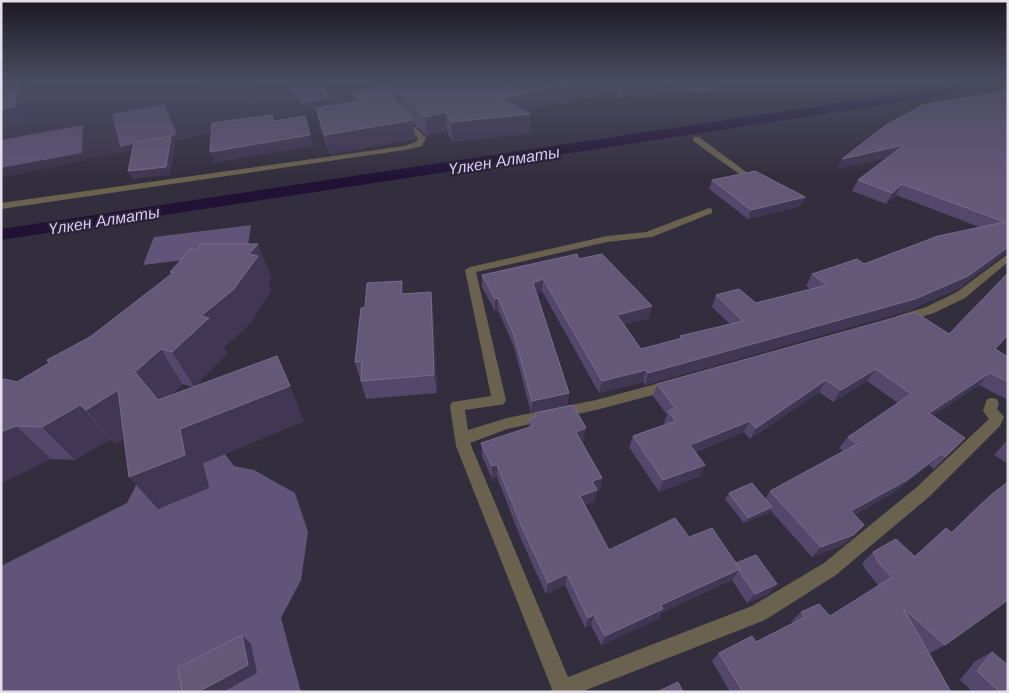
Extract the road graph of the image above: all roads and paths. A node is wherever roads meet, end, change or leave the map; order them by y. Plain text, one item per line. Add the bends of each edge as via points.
1 (402, 115) edge
2 (696, 139) dead end
3 (745, 174) edge
4 (1, 206) edge
5 (709, 211) dead end
6 (1008, 257) edge
7 (885, 324) edge
8 (681, 382) edge
9 (992, 403) dead end
10 (463, 440) junction
11 (563, 690) edge

1 - 4 street via 422,138 419,144
2 - 3 street
5 - 10 street via 648,235 607,239 470,270 499,400 457,406
6 - 7 street via 962,295 930,310
8 - 10 street via 597,405 495,427 470,434
9 - 11 street via 990,411 997,417 995,422 924,492 830,569 758,613
10 - 11 street

